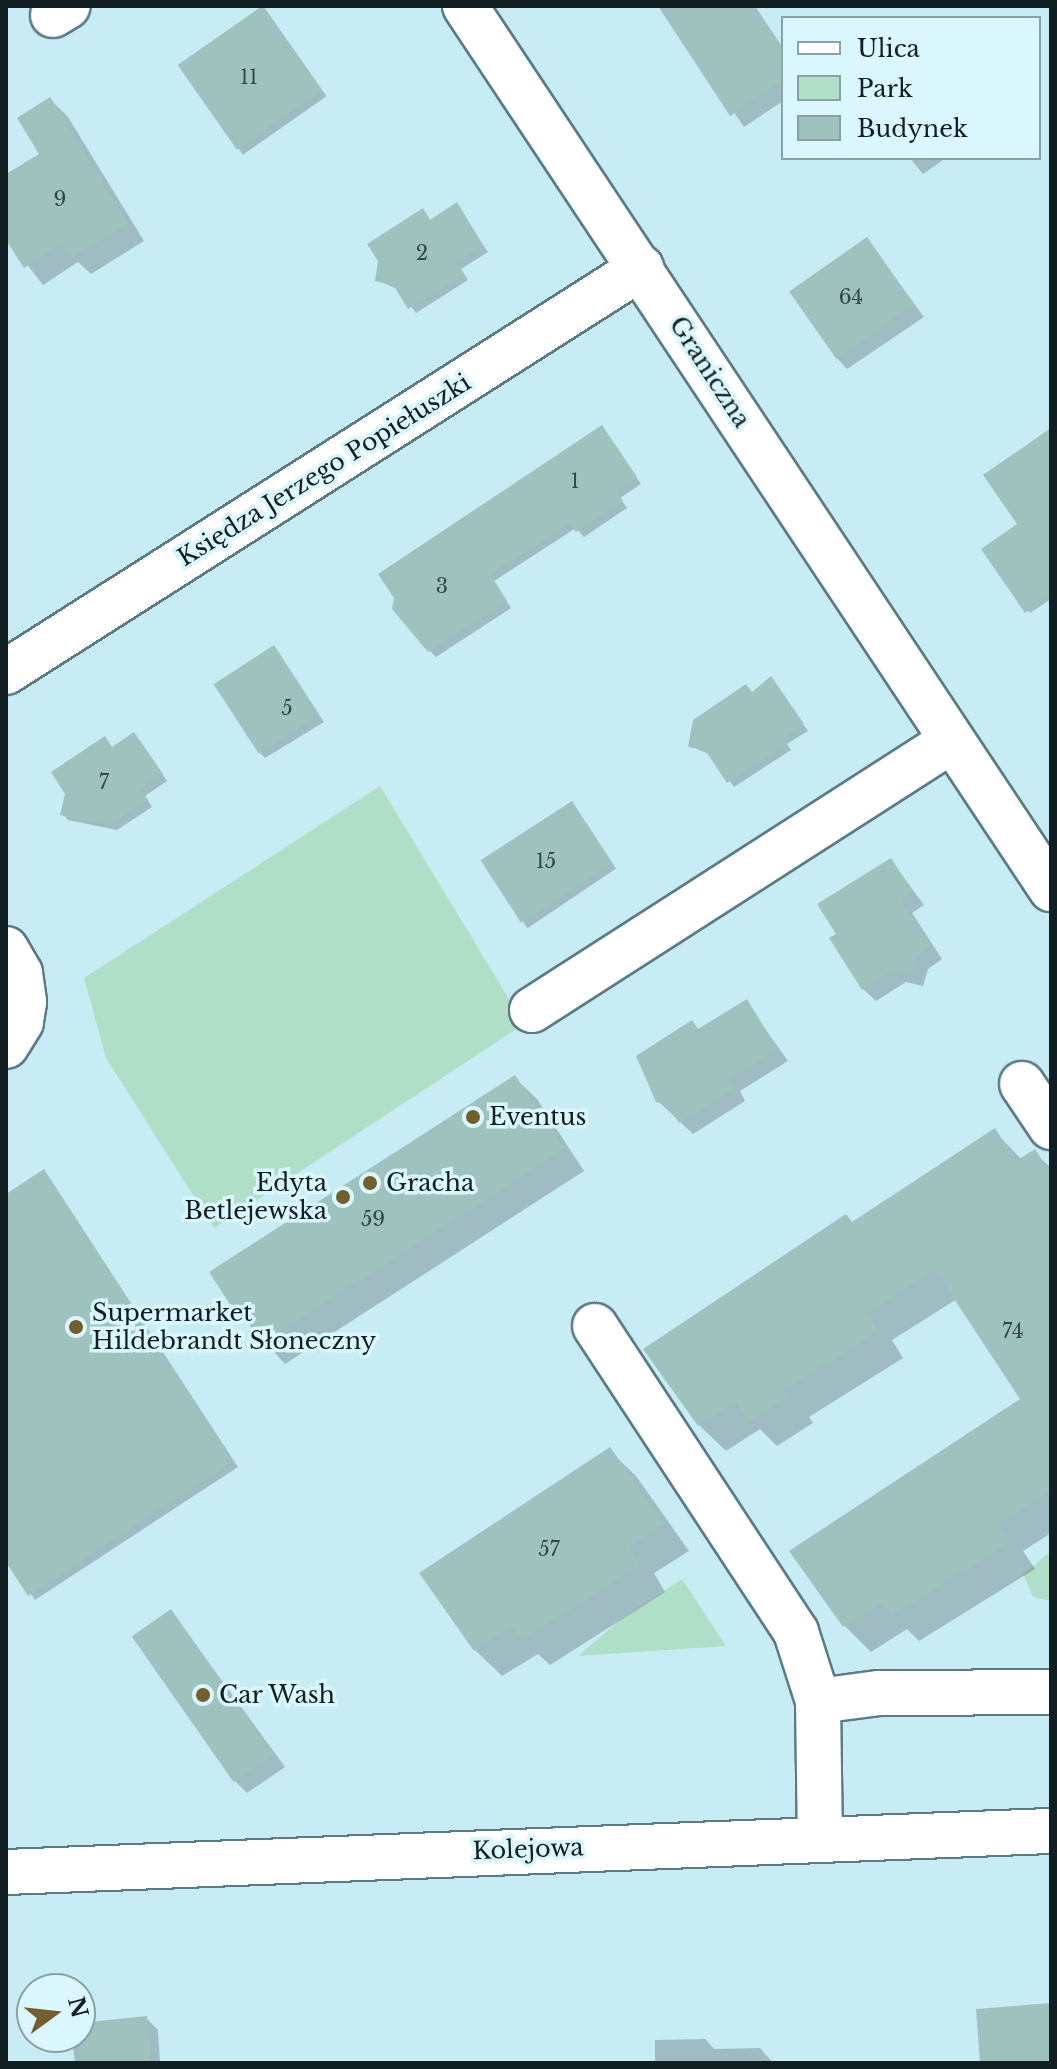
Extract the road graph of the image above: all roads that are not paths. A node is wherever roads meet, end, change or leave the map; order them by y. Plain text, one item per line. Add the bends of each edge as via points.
1 (465, 6) edge
2 (641, 268) junction
3 (6, 672) edge
4 (952, 740) junction
5 (1051, 889) edge
6 (6, 949) edge
7 (532, 1010) dead end
8 (6, 1046) edge
9 (1022, 1084) dead end
10 (1051, 1127) edge
11 (595, 1326) dead end
12 (1051, 1692) edge
13 (818, 1701) junction
14 (1051, 1831) edge
15 (820, 1839) junction
16 (6, 1872) edge

1 - 2 street, Graniczna
2 - 3 street, Księdza Jerzego Popiełuszki
2 - 4 street, Graniczna
4 - 5 street, Graniczna
4 - 7 street
6 - 8 street via 20,973 24,1002 21,1022
9 - 10 street
11 - 13 street via 796,1632
12 - 13 street via 879,1693
13 - 15 street
14 - 15 street, Kolejowa
15 - 16 street, Kolejowa

